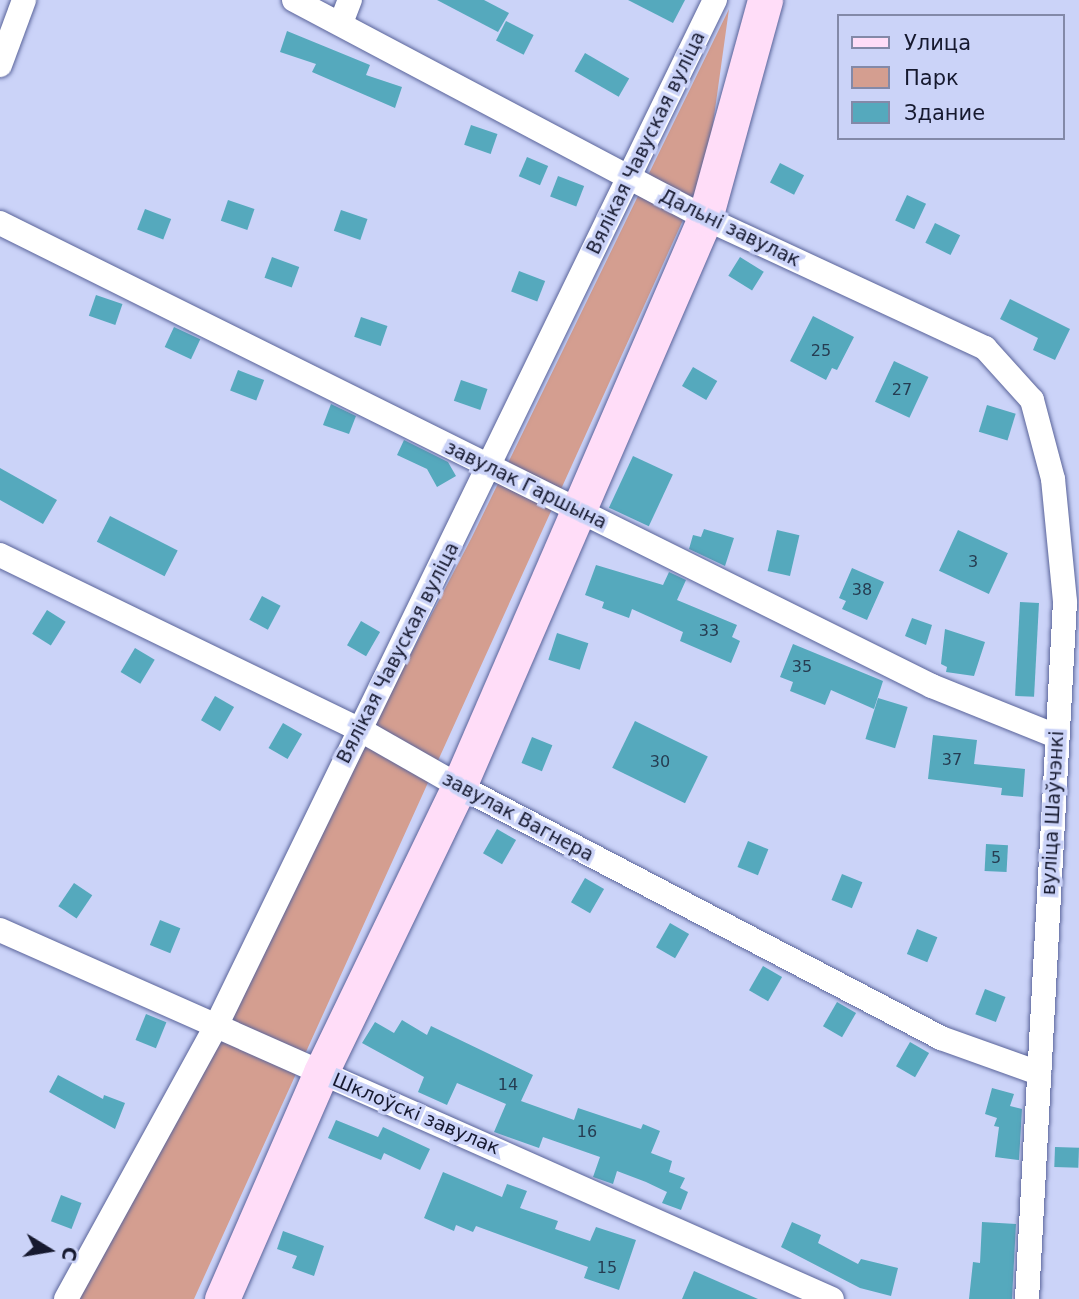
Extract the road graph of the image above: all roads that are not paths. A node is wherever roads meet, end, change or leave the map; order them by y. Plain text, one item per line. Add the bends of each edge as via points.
1 (24, 0) edge
2 (295, 0) edge
3 (350, 0) edge
4 (715, 0) edge
5 (765, 0) edge
6 (341, 23) junction
7 (0, 65) edge
8 (628, 177) junction
9 (705, 218) junction
10 (0, 223) edge
11 (985, 348) joint
12 (491, 468) junction
13 (578, 511) junction
14 (0, 555) edge
15 (359, 729) junction
16 (1056, 736) junction
17 (459, 786) junction
18 (0, 930) edge
19 (217, 1024) junction
20 (321, 1072) junction
21 (1039, 1073) junction
22 (66, 1299) edge
23 (222, 1299) edge
24 (832, 1299) edge
25 (1027, 1299) edge

1 - 7 street
2 - 6 street, Дальні завулак
3 - 6 street
4 - 8 street, Вялікая Чавуская вуліца
5 - 9 main road
6 - 8 street, Дальні завулак
8 - 9 street, Дальні завулак
8 - 12 street, Вялікая Чавуская вуліца
9 - 11 street, Дальні завулак
9 - 13 main road
10 - 12 street, завулак Гаршына
11 - 16 street, вуліца Шаўчэнкі via 1032,400 1053,479 1065,602
12 - 13 street, завулак Гаршына
12 - 15 street, Вялікая Чавуская вуліца
13 - 16 street, завулак Гаршына via 932,686
13 - 17 main road
14 - 15 street, завулак Вагнера
15 - 17 street, завулак Вагнера
15 - 19 street, Вялікая Чавуская вуліца
16 - 21 street, вуліца Шаўчэнкі
17 - 20 main road
17 - 21 street, завулак Вагнера via 941,1038
18 - 19 street, Шклоўскі завулак
19 - 20 street, Шклоўскі завулак
19 - 22 street, Вялікая Чавуская вуліца
20 - 23 main road
20 - 24 street, Шклоўскі завулак
21 - 25 street, вуліца Шаўчэнкі

